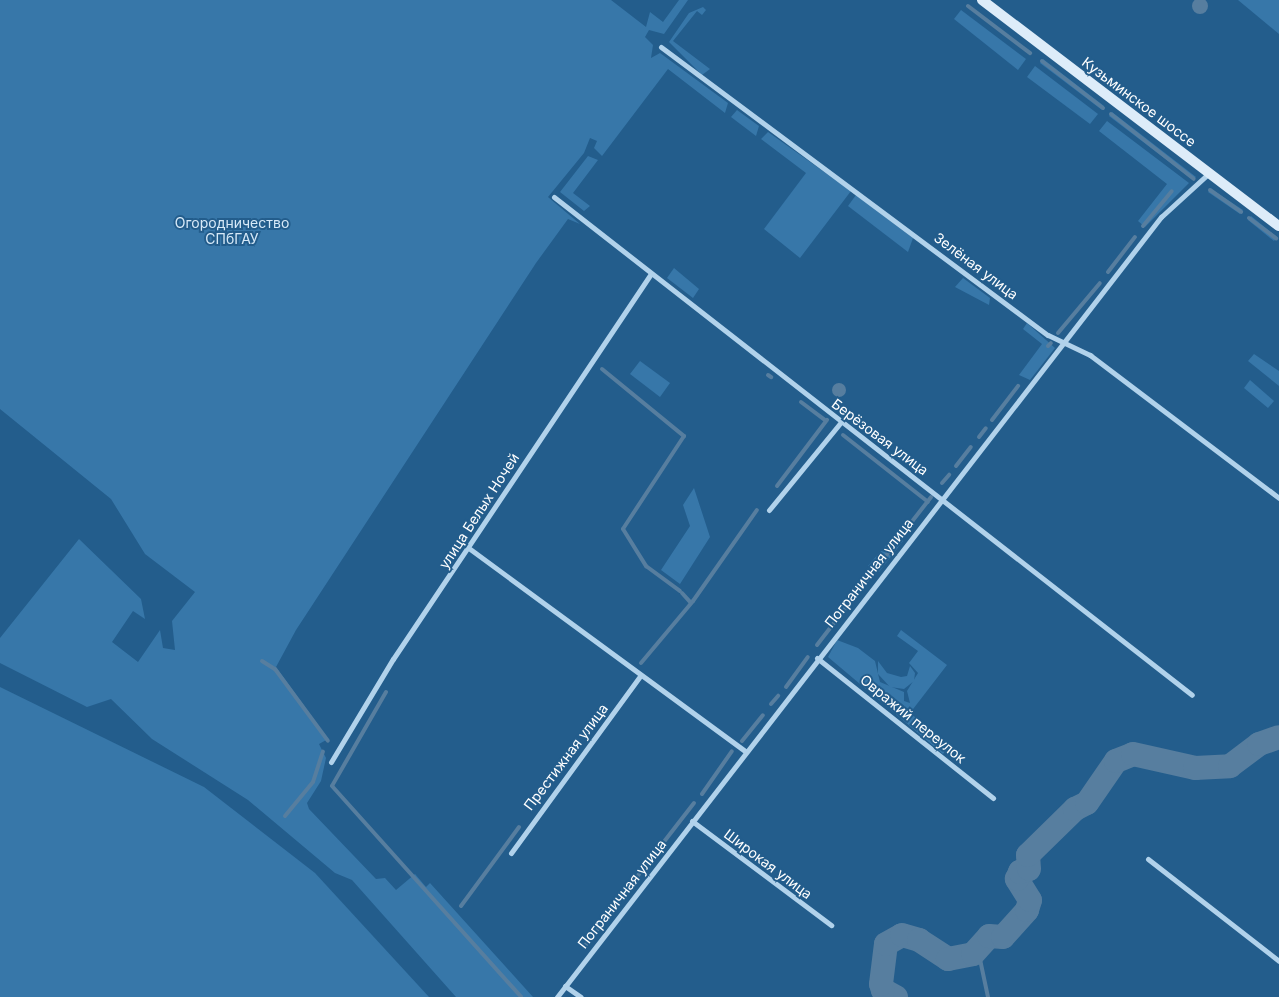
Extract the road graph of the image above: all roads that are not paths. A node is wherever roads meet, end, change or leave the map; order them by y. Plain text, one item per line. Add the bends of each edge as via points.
1 (982, 0) edge
2 (661, 46) dead end
3 (1210, 173) junction
4 (554, 197) dead end
5 (1279, 226) edge
6 (651, 274) junction
7 (1063, 344) junction
8 (841, 422) junction
9 (941, 498) junction
10 (1279, 498) edge
11 (768, 510) dead end
12 (470, 549) junction
13 (817, 658) junction
14 (641, 675) junction
15 (1192, 695) dead end
16 (745, 751) junction
17 (331, 762) dead end
18 (993, 798) dead end
19 (692, 821) junction
20 (510, 853) dead end
21 (1148, 859) dead end
22 (831, 925) dead end
23 (1279, 962) edge
24 (565, 986) junction
25 (557, 997) edge
26 (581, 997) edge

1 - 3 main road, Кузьминское шоссе
2 - 7 street, Зелёная улица
3 - 5 main road, Кузьминское шоссе
3 - 7 street, Пограничная улица via 1161,217
4 - 6 street, Берёзовая улица
6 - 8 street, Берёзовая улица
6 - 12 street, улица Белых Ночей
7 - 9 street, Пограничная улица
7 - 10 street, Зелёная улица via 1090,355
8 - 9 street, Берёзовая улица
8 - 11 street
9 - 13 street, Пограничная улица
9 - 15 street, Берёзовая улица
12 - 14 street
12 - 17 street, улица Белых Ночей via 380,678
13 - 16 street, Пограничная улица
13 - 18 street, Овражий переулок
14 - 16 street
14 - 20 street, Престижная улица
16 - 19 street, Пограничная улица
19 - 22 street, Широкая улица
19 - 24 street, Пограничная улица
21 - 23 street
24 - 25 street, Пограничная улица
24 - 26 street

